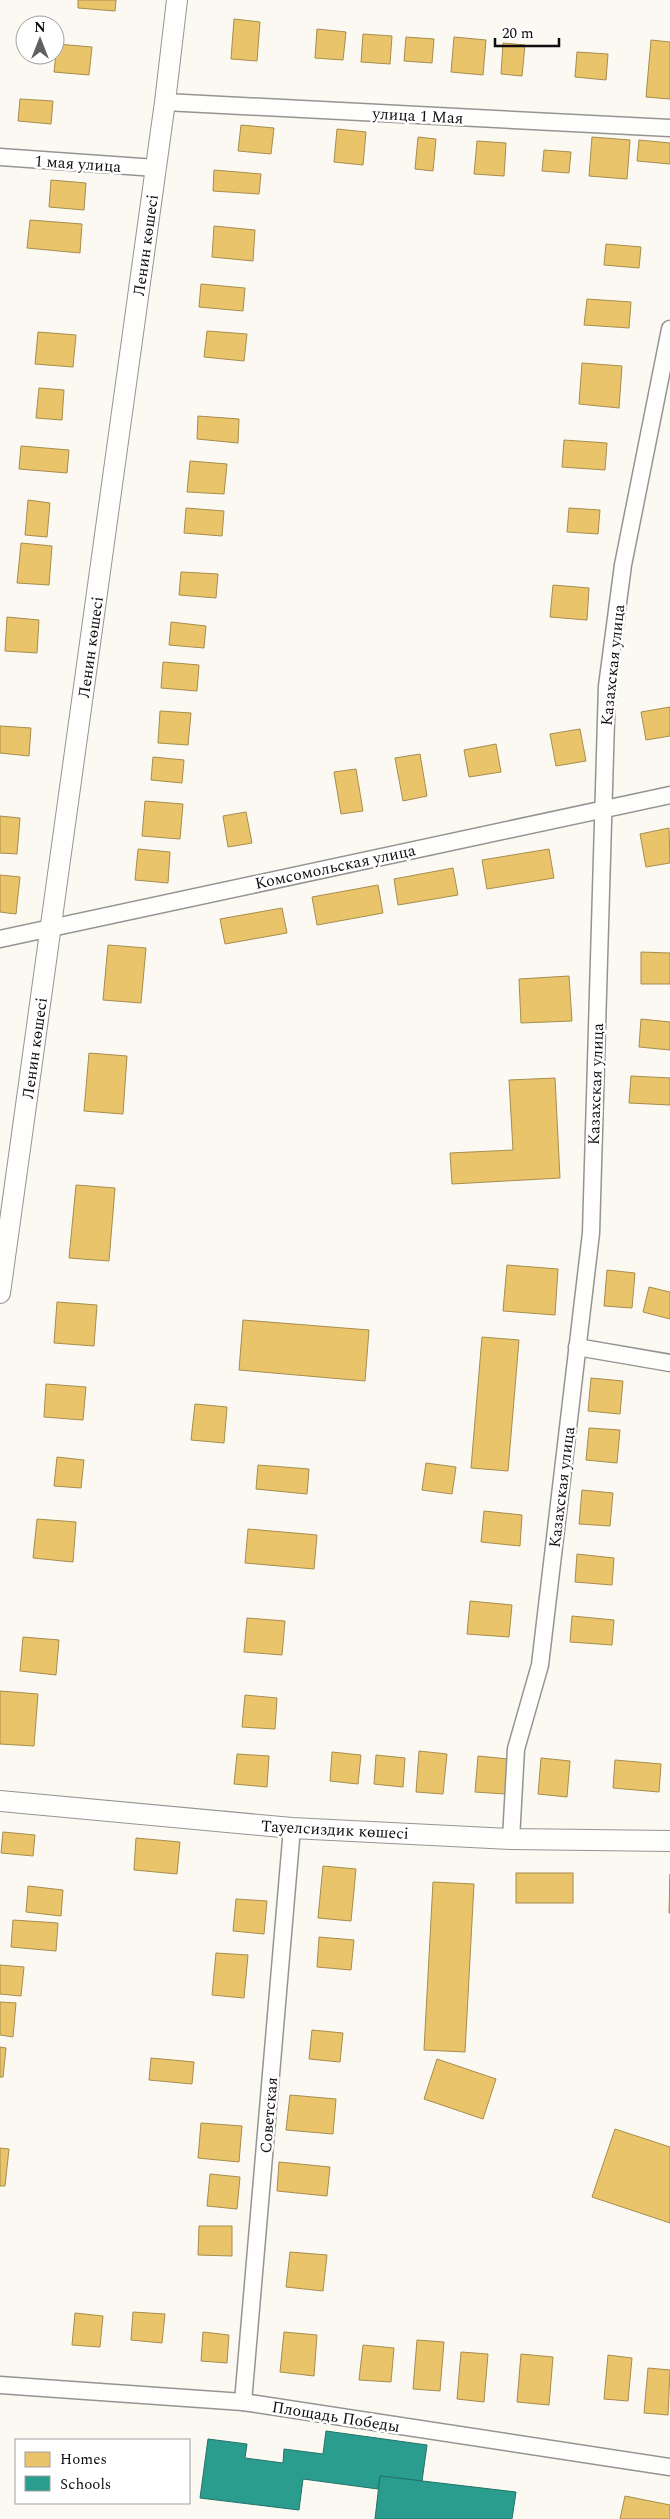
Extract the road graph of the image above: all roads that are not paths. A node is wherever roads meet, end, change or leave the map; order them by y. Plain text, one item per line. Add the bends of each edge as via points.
1 (177, 0) edge
2 (165, 102) junction
3 (670, 128) edge
4 (0, 157) edge
5 (156, 168) junction
6 (670, 329) edge
7 (670, 795) edge
8 (603, 808) junction
9 (51, 927) junction
10 (0, 939) edge
11 (0, 1293) edge
12 (577, 1347) junction
13 (670, 1363) edge
14 (0, 1802) edge
15 (292, 1828) junction
16 (511, 1838) junction
17 (670, 1841) edge
18 (0, 2385) edge
19 (243, 2402) junction
20 (670, 2467) edge

1 - 2 street, Ленин көшесі
2 - 3 street, улица 1 Мая
2 - 5 street, Ленин көшесі
4 - 5 street, 1 мая улица
5 - 9 street, Ленин көшесі
6 - 8 street, Казахская улица via 622,565 606,686
7 - 8 street, Комсомольская улица
8 - 9 street, Комсомольская улица
8 - 12 street, Казахская улица via 591,1233
9 - 10 street, Комсомольская улица
9 - 11 street, Ленин көшесі
12 - 13 street
12 - 16 street, Казахская улица via 540,1665 516,1749
14 - 15 street, Тауелсиздик көшесі
15 - 16 street, Тауелсиздик көшесі
15 - 19 street, Советская
16 - 17 street, Тауелсиздик көшесі
18 - 19 street, Площадь Победы
19 - 20 street, Площадь Победы

